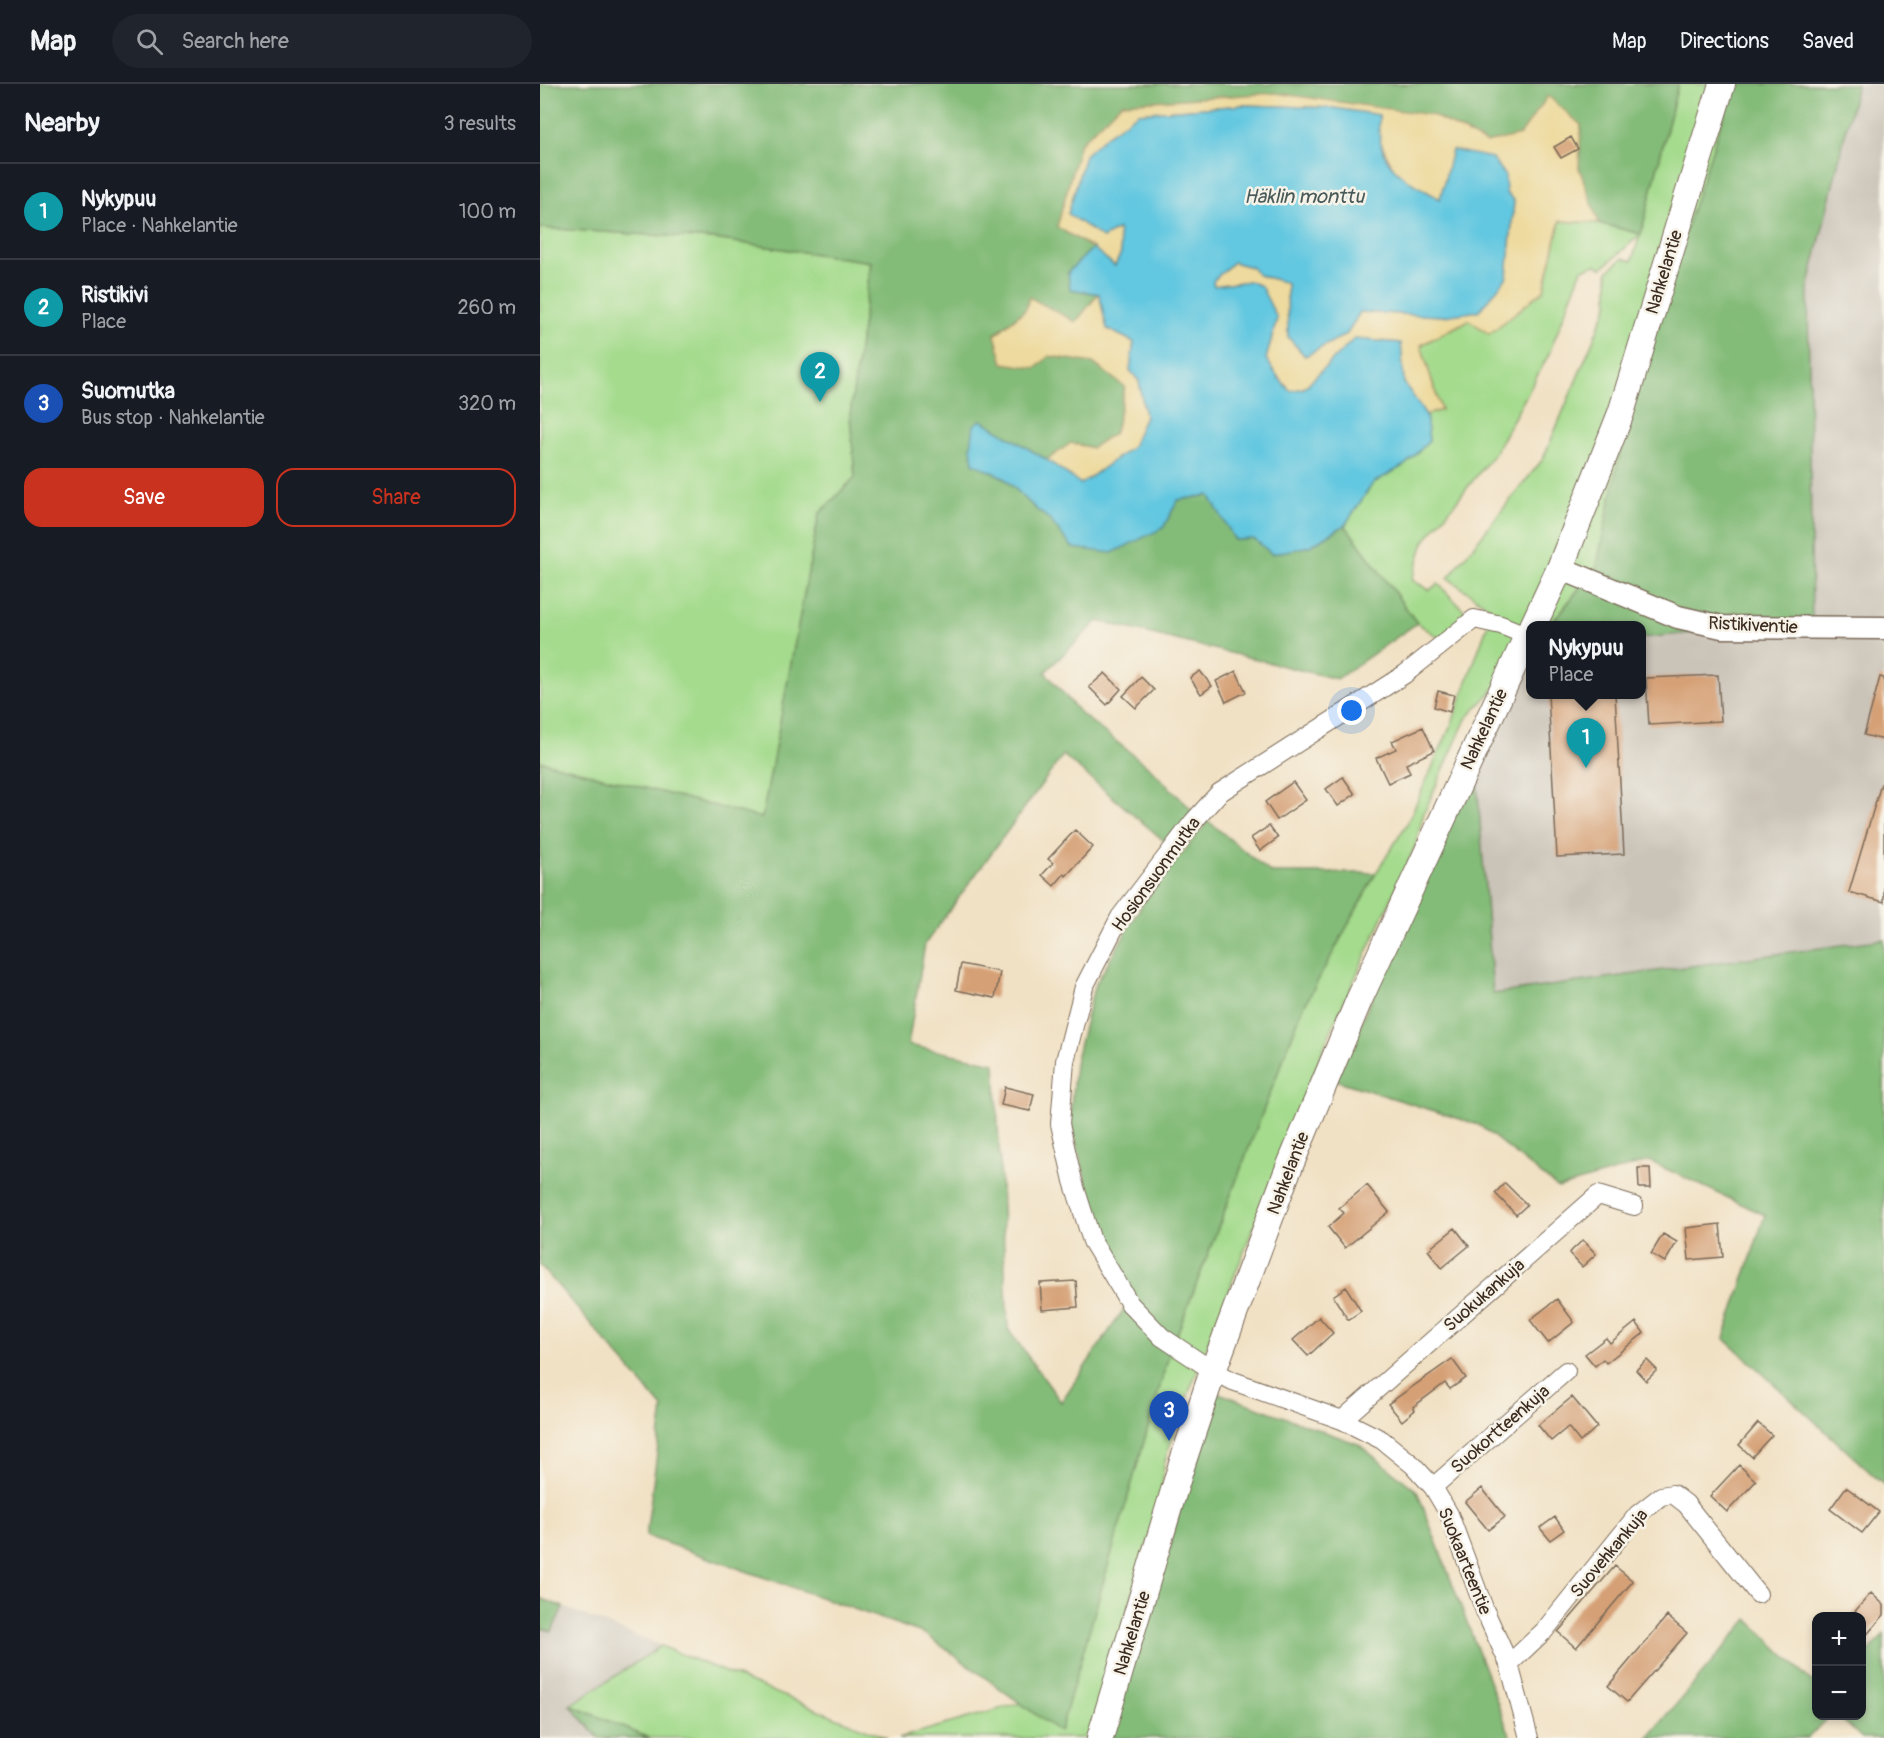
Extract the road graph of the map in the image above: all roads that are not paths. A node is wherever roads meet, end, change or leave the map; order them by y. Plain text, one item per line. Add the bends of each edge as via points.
1 (1722, 84) edge
2 (1560, 568) junction
3 (1534, 621) edge
4 (1884, 628) edge
5 (1526, 629) edge
6 (1526, 639) edge
7 (1634, 1206) dead end
8 (1214, 1371) junction
9 (1566, 1371) dead end
10 (1342, 1420) junction
11 (1433, 1486) junction
12 (1758, 1594) dead end
13 (1509, 1664) junction
14 (1100, 1738) edge
15 (1529, 1738) edge

1 - 2 main road, Nahkelantie via 1621,413
2 - 3 main road, Nahkelantie
2 - 4 street, Ristikiventie via 1678,617 1722,627
5 - 8 street, Hosionsuonmutka via 1474,619 1405,674 1220,793 1120,918 1084,987 1065,1061 1060,1124 1092,1241 1130,1304 1162,1337
6 - 8 main road, Nahkelantie via 1359,1000 1286,1175
7 - 10 street, Suokukankuja via 1598,1195
8 - 10 street, Suokaarteentie
8 - 14 main road, Nahkelantie via 1181,1467
9 - 11 street, Suokortteenkuja
10 - 11 street, Suokaarteentie via 1382,1440
11 - 13 street, Suokaarteentie via 1449,1514
12 - 13 street, Suovehkankuja via 1686,1504 1673,1494 1661,1496 1638,1514 1544,1631
13 - 15 street, Suokaarteentie

